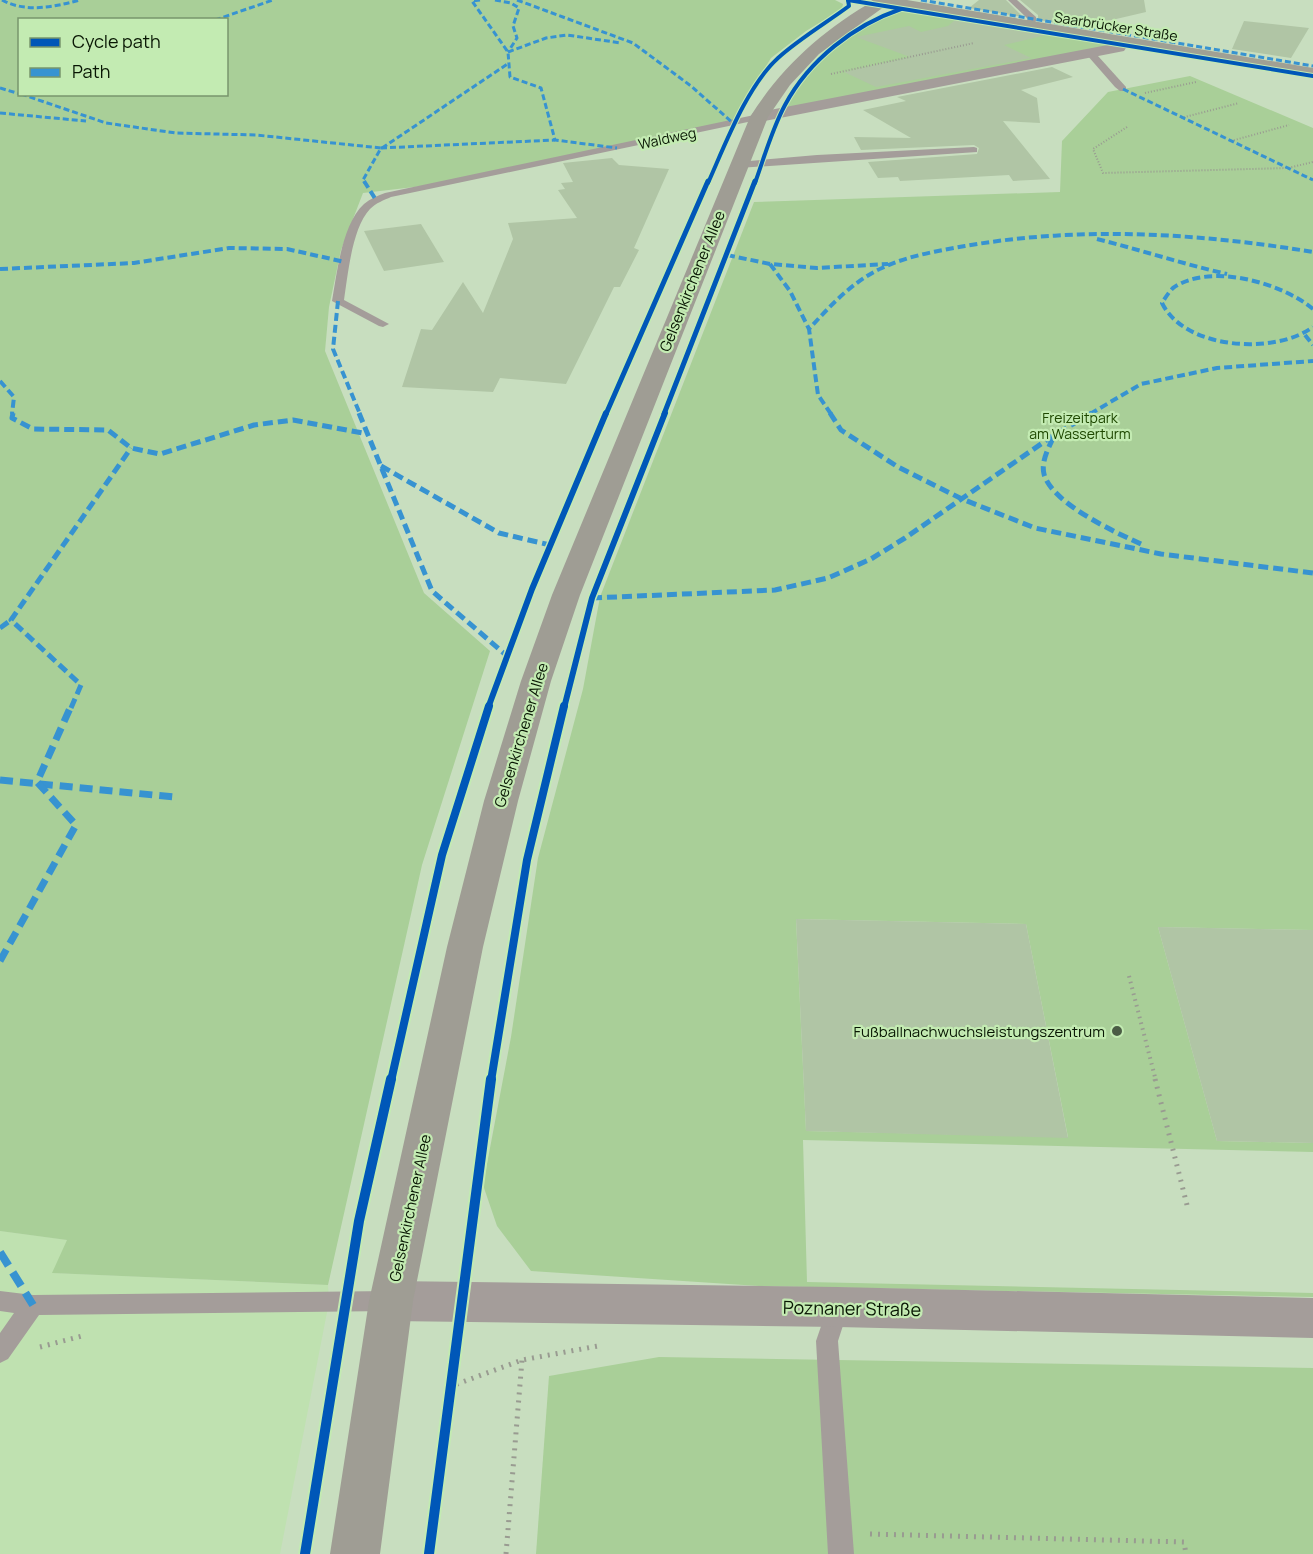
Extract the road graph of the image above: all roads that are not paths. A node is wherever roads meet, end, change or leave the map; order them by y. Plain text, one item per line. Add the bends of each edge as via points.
1 (882, 0) edge
2 (1012, 0) edge
3 (1027, 25) junction
4 (1118, 48) dead end
5 (1090, 53) junction
6 (1313, 73) edge
7 (1123, 89) dead end
8 (759, 117) junction
9 (974, 150) dead end
10 (738, 165) junction
11 (383, 324) dead end
12 (0, 1301) edge
13 (391, 1301) junction
14 (33, 1305) junction
15 (838, 1307) junction
16 (1313, 1318) edge
17 (0, 1352) edge
18 (840, 1543) edge
19 (355, 1554) edge

1 - 3 main road, Saarbrücker Straße
1 - 8 main road, Gelsenkirchener Allee via 817,47 784,77
2 - 3 lane via 1033,19
3 - 6 main road, Saarbrücker Straße
4 - 5 street, Waldweg
5 - 7 lane
5 - 8 street, Waldweg
8 - 10 main road, Gelsenkirchener Allee
8 - 11 lane, Waldweg via 376,200 364,210 346,253 338,301
9 - 10 lane
10 - 13 main road, Gelsenkirchener Allee via 566,595 536,681 465,947
12 - 14 lane
13 - 14 lane
13 - 15 street, Poznaner Straße
13 - 19 main road, Gelsenkirchener Allee
14 - 17 lane
15 - 16 street, Poznaner Straße
15 - 18 lane via 827,1341

